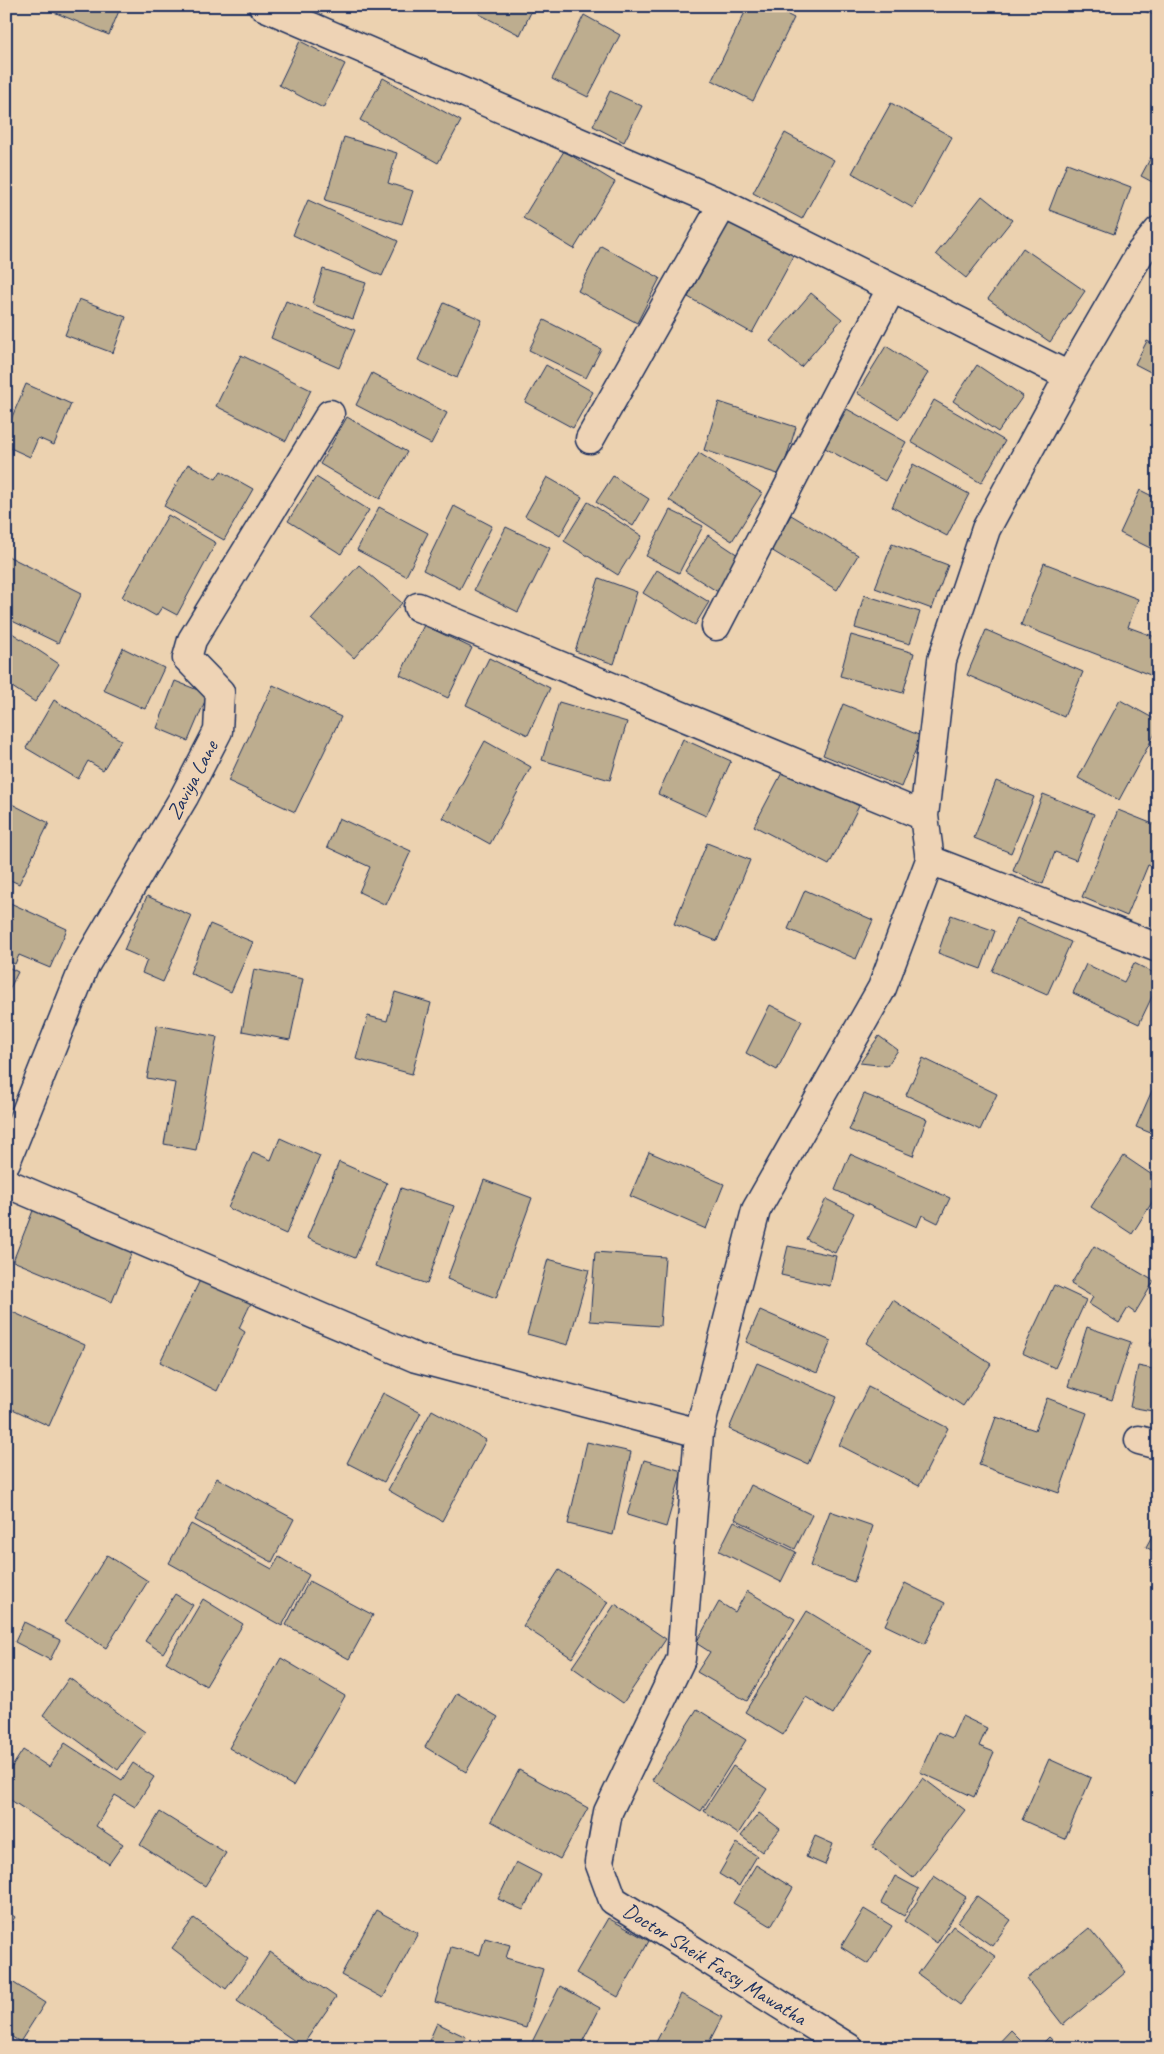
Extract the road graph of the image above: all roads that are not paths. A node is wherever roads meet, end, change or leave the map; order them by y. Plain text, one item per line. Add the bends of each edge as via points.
1 (263, 6) edge
2 (723, 204) junction
3 (1158, 231) edge
4 (891, 289) junction
5 (1069, 376) junction
6 (330, 414) dead end
7 (590, 439) dead end
8 (418, 607) dead end
9 (716, 626) dead end
10 (924, 816) junction
11 (930, 860) junction
12 (1158, 948) edge
13 (6, 1162) edge
14 (6, 1183) edge
15 (699, 1432) junction
16 (849, 2048) edge

1 - 2 street
2 - 4 street
2 - 7 street
3 - 5 street via 1140,253
4 - 5 street
4 - 9 street
5 - 10 street via 986,529 942,660
6 - 13 street, Zaviya Lane via 192,640 187,658 220,692 218,731 184,797 84,967
8 - 10 street
10 - 11 street
11 - 12 street
11 - 15 street, Doctor Sheik Fassy Mawatha via 882,988 756,1210
14 - 15 street via 416,1358
15 - 16 street, Doctor Sheik Fassy Mawatha via 681,1659 608,1812 599,1862 613,1900

